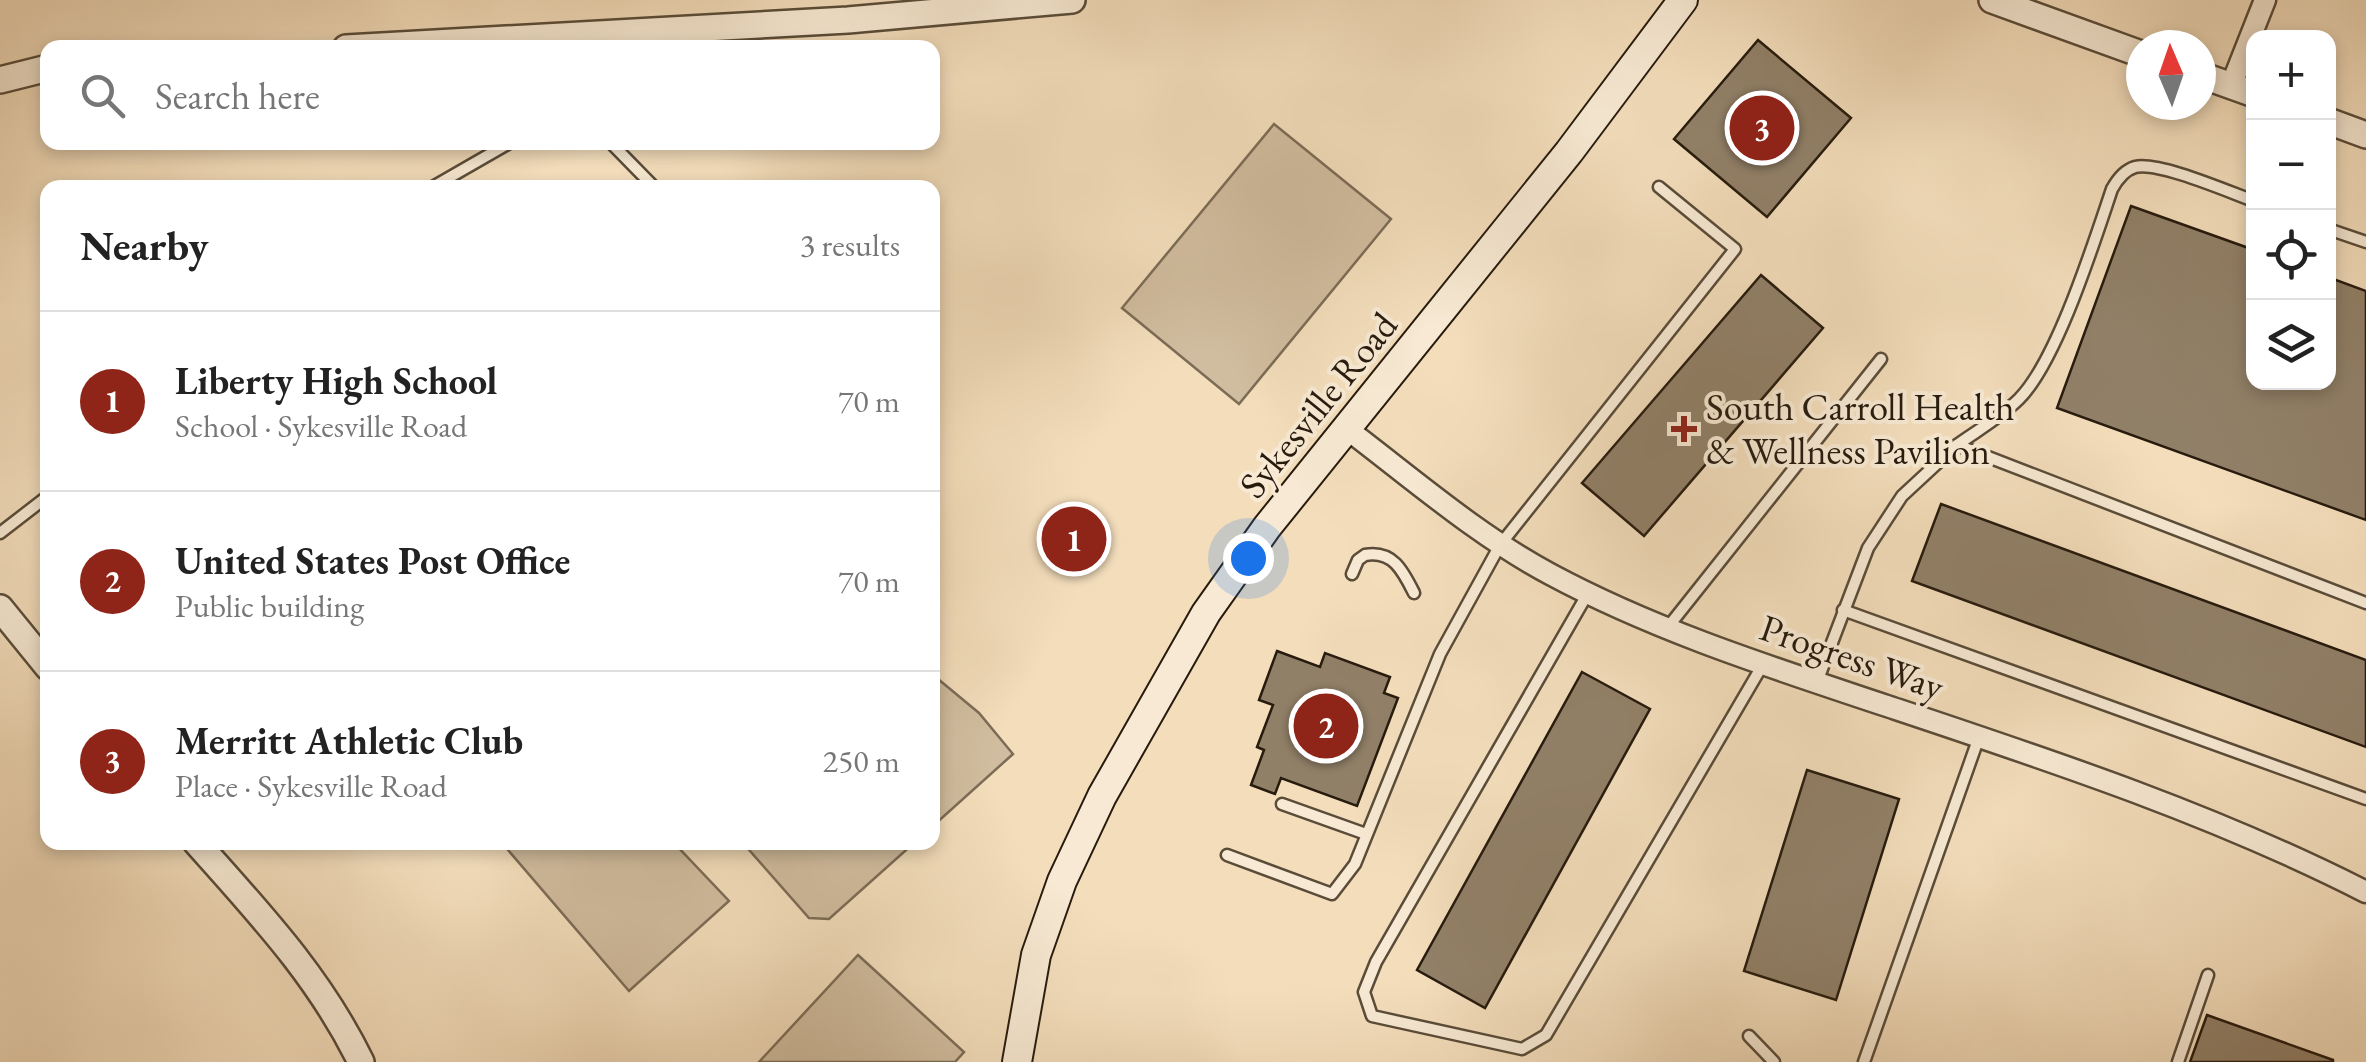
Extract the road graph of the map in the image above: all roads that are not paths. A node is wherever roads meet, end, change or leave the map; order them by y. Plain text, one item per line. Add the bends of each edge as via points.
1 (1072, 0) edge
2 (1683, 0) edge
3 (1992, 0) edge
4 (2265, 0) edge
5 (848, 10) edge
6 (587, 40) edge
7 (2126, 49) edge
8 (40, 70) edge
9 (0, 80) edge
10 (2216, 80) edge
11 (2242, 90) edge
12 (2336, 125) edge
13 (2366, 135) edge
14 (497, 150) edge
15 (618, 150) edge
16 (444, 180) edge
17 (648, 180) edge
18 (1659, 186) dead end
19 (2246, 198) edge
20 (2336, 231) edge
21 (2366, 242) edge
22 (1881, 359) dead end
23 (1347, 429) junction
24 (1957, 445) junction
25 (40, 502) edge
26 (0, 533) edge
27 (1500, 544) junction
28 (1352, 574) dead end
29 (1589, 592) junction
30 (1414, 593) dead end
31 (2366, 603) edge
32 (0, 608) edge
33 (1843, 610) junction
34 (1668, 628) junction
35 (40, 657) edge
36 (1762, 666) junction
37 (1816, 683) junction
38 (1979, 737) junction
39 (2366, 799) edge
40 (1282, 804) dead end
41 (1366, 834) junction
42 (203, 850) edge
43 (1227, 856) dead end
44 (2366, 892) edge
45 (2208, 975) dead end
46 (1748, 1036) dead end
47 (361, 1062) edge
48 (1016, 1062) edge
49 (1774, 1062) edge
50 (1864, 1062) edge
51 (2178, 1062) edge

1 - 5 street
2 - 23 main road, Sykesville Road
3 - 7 street
4 - 11 street
5 - 6 street
8 - 9 street
10 - 11 street
12 - 13 street
14 - 16 lane
15 - 17 lane
18 - 27 lane via 1735,248
19 - 24 lane via 2147,167 2124,173 2031,383
20 - 21 lane
22 - 34 lane
23 - 27 street, Progress Way
23 - 48 main road, Sykesville Road via 1206,613 1102,796 1036,955
24 - 31 lane
24 - 33 lane via 1884,521
25 - 26 lane
27 - 29 street, Progress Way
27 - 41 lane via 1440,654
28 - 30 lane via 1365,555 1385,556 1400,566
29 - 34 street, Progress Way
29 - 36 lane via 1376,962 1364,992 1372,1016 1522,1049 1546,1036
32 - 35 street
33 - 37 lane
33 - 39 lane
34 - 36 street, Progress Way
36 - 37 street, Progress Way
37 - 38 street, Progress Way
38 - 44 street, Progress Way via 2205,820
38 - 50 lane
40 - 41 lane
41 - 43 lane via 1355,864 1332,894
42 - 47 street via 295,954
45 - 51 lane
46 - 49 lane

